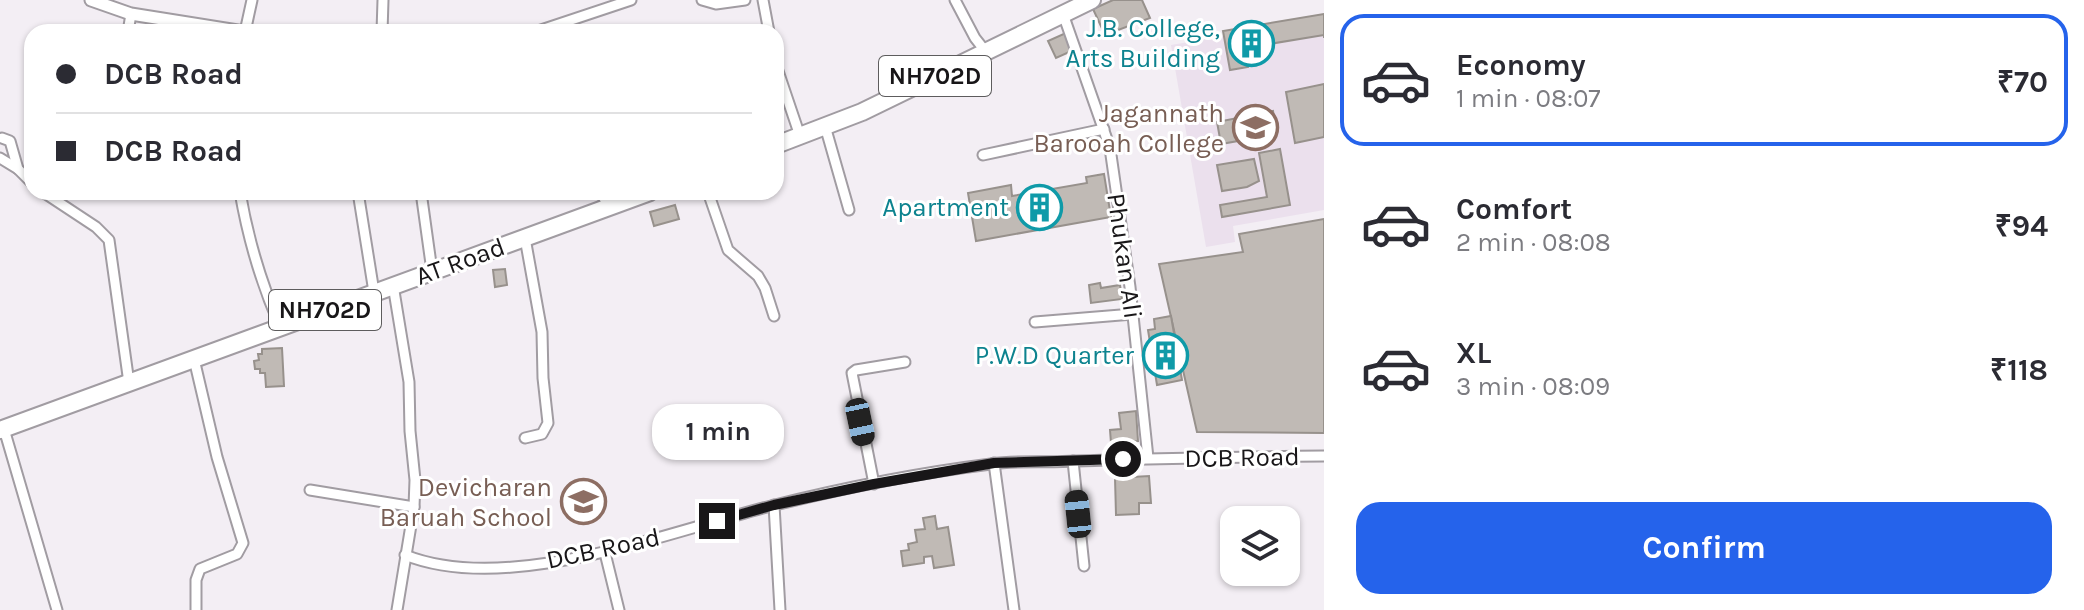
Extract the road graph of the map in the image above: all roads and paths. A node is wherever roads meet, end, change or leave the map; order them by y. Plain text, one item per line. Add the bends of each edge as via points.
1 (91, 0) edge
2 (252, 0) edge
3 (383, 0) edge
4 (631, 0) edge
5 (702, 0) edge
6 (745, 0) edge
7 (763, 0) edge
8 (955, 0) edge
9 (1092, 0) edge
10 (131, 14) junction
11 (1063, 14) junction
12 (129, 24) edge
13 (194, 24) edge
14 (246, 24) edge
15 (382, 24) edge
16 (559, 24) edge
17 (768, 24) edge
18 (986, 52) junction
19 (784, 89) edge
20 (825, 126) junction
21 (1104, 129) junction
22 (800, 136) junction
23 (2, 138) edge
24 (784, 142) edge
25 (983, 155) dead end
26 (0, 158) edge
27 (18, 169) junction
28 (24, 175) edge
29 (55, 200) edge
30 (242, 200) edge
31 (359, 200) edge
32 (422, 200) edge
33 (606, 200) edge
34 (629, 200) edge
35 (711, 200) edge
36 (611, 207) junction
37 (849, 210) dead end
38 (525, 238) junction
39 (432, 271) junction
40 (393, 285) junction
41 (374, 292) junction
42 (1133, 314) junction
43 (774, 316) dead end
44 (1035, 322) dead end
45 (280, 326) junction
46 (194, 359) junction
47 (905, 362) dead end
48 (129, 383) junction
49 (2, 429) edge
50 (525, 438) dead end
51 (1324, 456) edge
52 (1148, 458) junction
53 (1073, 461) junction
54 (994, 463) junction
55 (874, 484) junction
56 (310, 490) dead end
57 (774, 505) junction
58 (414, 507) junction
59 (605, 553) junction
60 (405, 555) junction
61 (1084, 566) dead end
62 (57, 610) edge
63 (196, 610) edge
64 (397, 610) edge
65 (619, 610) edge
66 (780, 610) edge
67 (1014, 610) edge

1 - 10 street
2 - 14 street
3 - 15 street
4 - 16 street
5 - 6 street
7 - 17 street
8 - 18 street
9 - 11 highway, NH702D
10 - 12 street
10 - 13 street
11 - 18 highway, NH702D
11 - 21 street, Phukan Ali
18 - 20 highway, NH702D
19 - 22 street
20 - 22 highway, NH702D
20 - 37 street
21 - 25 street
21 - 42 street, Phukan Ali
22 - 24 highway, NH702D
23 - 27 street via 12,144
26 - 27 street
27 - 28 street
29 - 48 street via 109,240
30 - 45 street
31 - 41 street
32 - 39 street
33 - 36 street
34 - 36 highway, AT Road / NH702D
35 - 43 street via 728,250 758,276
36 - 38 highway, AT Road / NH702D
38 - 39 highway, AT Road / NH702D
38 - 50 street via 542,332 548,423 542,434
39 - 40 highway, AT Road / NH702D
40 - 41 highway, AT Road / NH702D
40 - 58 street via 409,382
41 - 45 highway, AT Road / NH702D
42 - 44 street
42 - 52 street, Phukan Ali
45 - 46 highway, AT Road / NH702D
46 - 48 highway, AT Road / NH702D
46 - 63 street via 243,543 237,554 200,569
47 - 55 street via 852,374
48 - 49 highway, AT Road / NH702D
49 - 62 street
51 - 52 street, DCB Road
52 - 53 street, DCB Road
53 - 54 street, DCB Road
53 - 61 street
54 - 55 street, DCB Road
54 - 67 street
55 - 57 street, DCB Road
56 - 58 street
57 - 59 street, DCB Road
57 - 66 street
58 - 60 street
59 - 60 street, DCB Road via 478,570 427,564
59 - 65 street
60 - 64 street

